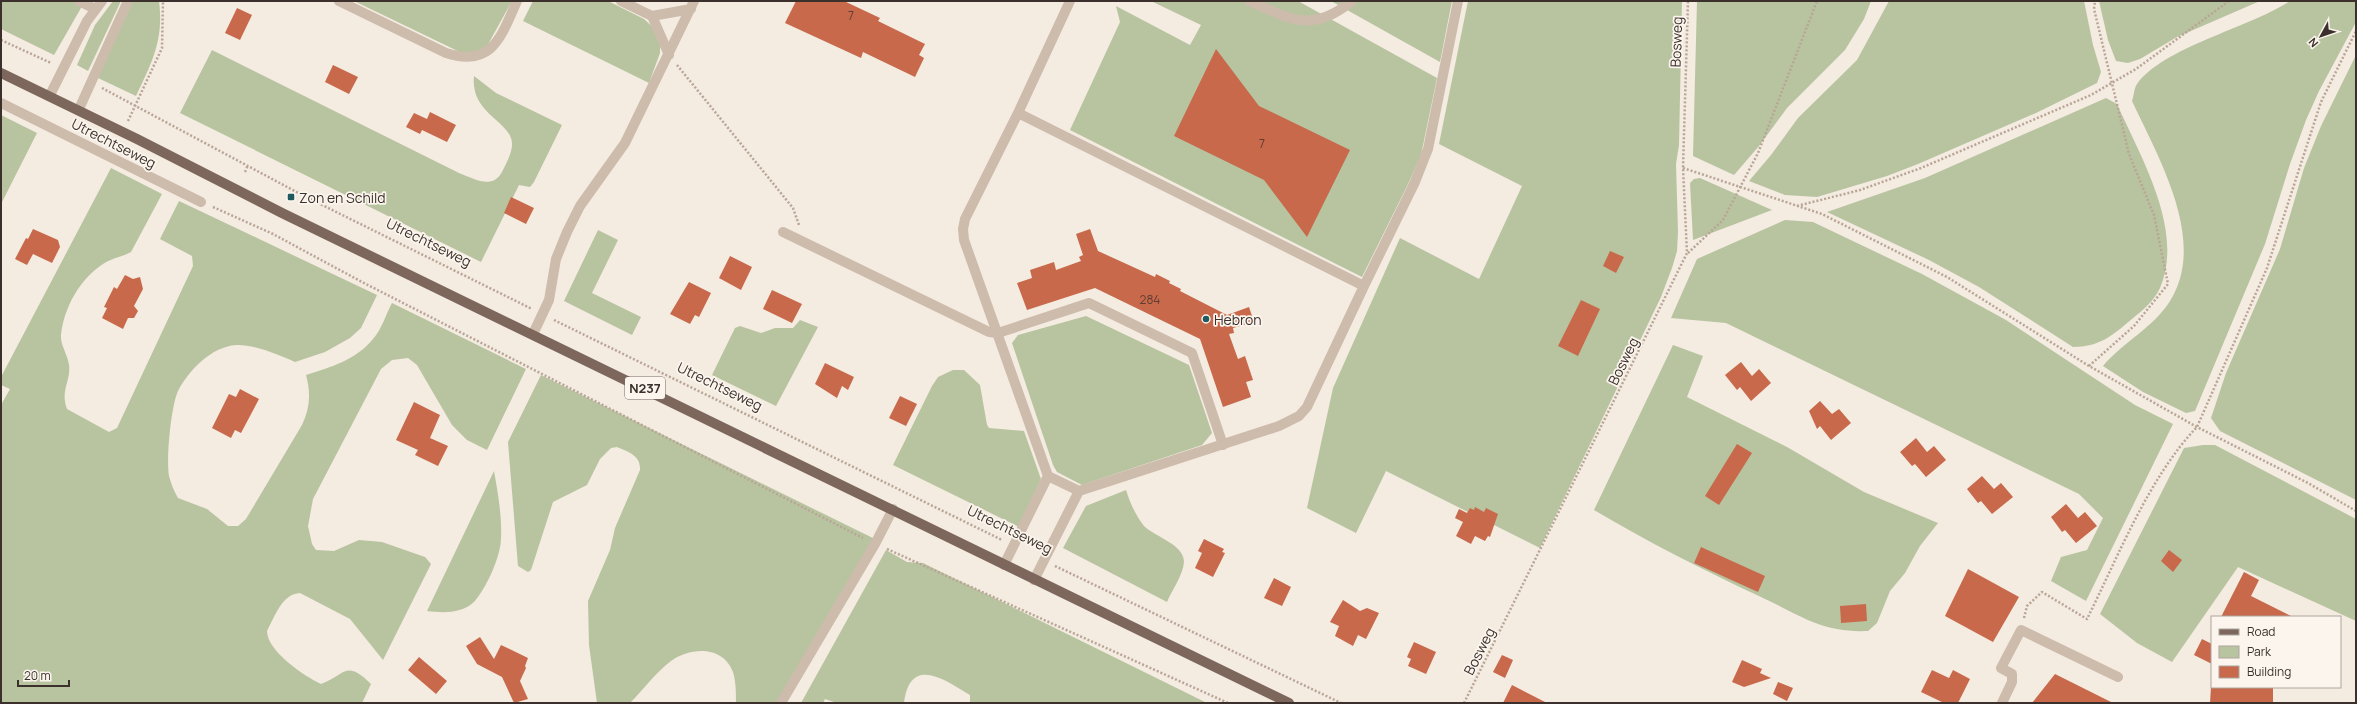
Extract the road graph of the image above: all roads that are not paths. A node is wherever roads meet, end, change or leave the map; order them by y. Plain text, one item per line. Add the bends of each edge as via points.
1 (79, 1) edge
2 (128, 1) edge
3 (339, 1) edge
4 (517, 1) edge
5 (621, 1) edge
6 (1070, 1) edge
7 (1249, 1) edge
8 (1352, 1) edge
9 (1458, 1) edge
10 (98, 5) edge
11 (693, 5) edge
12 (652, 16) junction
13 (669, 55) junction
14 (1, 73) edge
15 (50, 95) junction
16 (1, 103) edge
17 (78, 109) junction
18 (1018, 113) junction
19 (201, 202) road end
20 (783, 232) dead end
21 (1364, 286) junction
22 (998, 333) junction
23 (534, 334) junction
24 (1223, 445) junction
25 (1048, 476) junction
26 (1079, 492) junction
27 (893, 509) junction
28 (1004, 565) junction
29 (1034, 580) junction
30 (2118, 677) dead end
31 (781, 703) edge
32 (1288, 703) edge
33 (2002, 703) edge

1 - 10 street
2 - 17 street, Utrechtseweg
3 - 4 street via 461,58 477,57 490,50 499,40
5 - 12 street
6 - 18 street
7 - 8 street via 1285,17 1311,22 1329,16
9 - 21 street via 1428,149 1415,182
10 - 15 street
11 - 12 street
11 - 13 street
12 - 13 street
13 - 23 street via 625,143 580,206 566,232 556,259 548,300
14 - 15 main road, Utrechtseweg / N237
15 - 17 main road, Utrechtseweg / N237
16 - 19 street, Utrechtseweg
17 - 23 main road, Utrechtseweg / N237 via 282,213
18 - 21 street
18 - 22 street via 965,219 963,229 964,240
20 - 22 street via 980,330
21 - 24 street via 1307,407 1299,416 1279,426
22 - 24 street via 1089,304 1192,353
22 - 25 street
23 - 27 main road, Utrechtseweg / N237
24 - 26 street
25 - 26 street
25 - 28 street
26 - 29 street
27 - 28 main road, Utrechtseweg / N237
27 - 31 street
28 - 29 main road, Utrechtseweg / N237
29 - 32 main road, Utrechtseweg / N237
30 - 33 street via 2021,630 2001,668 2012,674 2012,682

